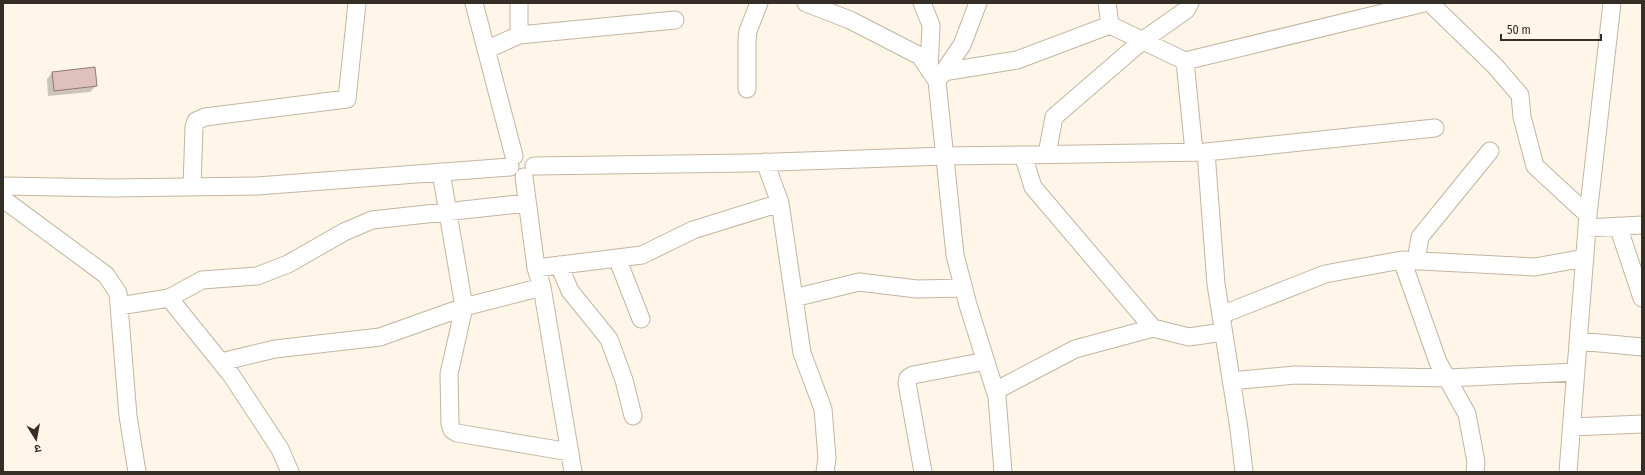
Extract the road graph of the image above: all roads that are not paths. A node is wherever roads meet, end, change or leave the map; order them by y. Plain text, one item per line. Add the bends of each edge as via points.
1 (356, 3) edge
2 (474, 3) edge
3 (519, 3) edge
4 (759, 3) edge
5 (806, 3) edge
6 (922, 3) edge
7 (978, 3) edge
8 (1107, 3) edge
9 (1190, 3) edge
10 (1424, 3) edge
11 (1430, 3) edge
12 (1612, 3) edge
13 (674, 20) dead end
14 (1110, 25) junction
15 (519, 35) junction
16 (1142, 41) junction
17 (486, 50) junction
18 (1185, 61) junction
19 (937, 74) junction
20 (747, 89) dead end
21 (1435, 128) dead end
22 (1490, 151) dead end
23 (1200, 152) junction
24 (1047, 154) junction
25 (1023, 155) junction
26 (945, 156) junction
27 (512, 161) junction
28 (765, 162) junction
29 (441, 172) junction
30 (529, 172) junction
31 (3, 186) edge
32 (192, 187) junction
33 (3, 199) edge
34 (527, 203) junction
35 (780, 203) junction
36 (447, 212) junction
37 (1587, 221) junction
38 (1642, 225) edge
39 (1618, 226) junction
40 (617, 258) junction
41 (1584, 258) junction
42 (1409, 260) junction
43 (1323, 261) dead end
44 (559, 265) junction
45 (536, 268) junction
46 (542, 287) junction
47 (964, 288) junction
48 (1286, 289) junction
49 (169, 298) junction
50 (794, 298) junction
51 (1642, 298) edge
52 (119, 306) junction
53 (464, 307) junction
54 (1221, 314) junction
55 (641, 319) dead end
56 (1153, 328) junction
57 (1224, 332) junction
58 (1578, 341) junction
59 (1642, 347) edge
60 (986, 361) junction
61 (221, 362) junction
62 (1576, 372) junction
63 (1448, 378) junction
64 (1231, 381) junction
65 (995, 390) junction
66 (633, 416) dead end
67 (1642, 424) edge
68 (1572, 426) junction
69 (570, 452) junction
70 (137, 472) edge
71 (290, 472) edge
72 (574, 472) edge
73 (825, 472) edge
74 (923, 472) edge
75 (1003, 472) edge
76 (1244, 472) edge
77 (1475, 472) edge
78 (1568, 472) edge

1 - 32 street via 347,99 205,117 196,121
2 - 17 street
3 - 15 street
4 - 20 street via 748,31
5 - 19 street via 850,20 920,56
6 - 19 street via 931,25
7 - 19 street via 962,45
8 - 14 street
9 - 16 street via 1186,10
10 - 18 street
11 - 37 street via 1495,66 1520,95 1522,117 1535,166
12 - 37 street
13 - 15 street
14 - 16 street
14 - 19 street via 1017,60
15 - 17 street
16 - 18 street
16 - 24 street via 1054,117
17 - 27 street
18 - 23 street
19 - 26 street
21 - 23 street
22 - 42 street via 1420,237
23 - 24 street
23 - 54 street
24 - 25 street
25 - 26 street
25 - 56 street via 1033,187
26 - 28 street
26 - 47 street via 955,255
27 - 29 street
27 - 30 street via 521,153 526,154 532,158
28 - 30 street
28 - 35 street
29 - 32 street via 257,186
29 - 36 street
30 - 34 street
31 - 32 street
33 - 52 street via 106,274 118,293
34 - 36 street
34 - 45 street
35 - 40 street via 693,230 642,255
35 - 50 street
36 - 49 street via 372,220 344,232 288,264 256,276 202,280
36 - 53 street
37 - 39 street
37 - 41 street
38 - 39 street
39 - 51 street
40 - 44 street
40 - 55 street
41 - 42 street via 1535,267
41 - 58 street
42 - 48 street via 1325,274
42 - 63 street via 1438,362
43 - 48 street
44 - 45 street
44 - 66 street via 570,291 610,339
45 - 46 street
46 - 53 street
46 - 69 street
47 - 50 street via 917,289 859,282
47 - 60 street
48 - 54 street
49 - 52 street
49 - 61 street
50 - 73 street via 802,353 822,409 827,458
52 - 70 street via 128,416
53 - 61 street via 380,337 275,349
53 - 69 street via 449,374 452,430 457,433
54 - 57 street
56 - 57 street via 1189,337
56 - 65 street via 1075,349
57 - 64 street
58 - 59 street
58 - 62 street
60 - 65 street
60 - 74 street via 908,378
61 - 71 street via 280,450
62 - 63 street
62 - 68 street
63 - 64 street via 1295,376
63 - 77 street via 1467,414 1476,462
64 - 76 street
65 - 75 street
67 - 68 street
68 - 78 street
69 - 72 street

